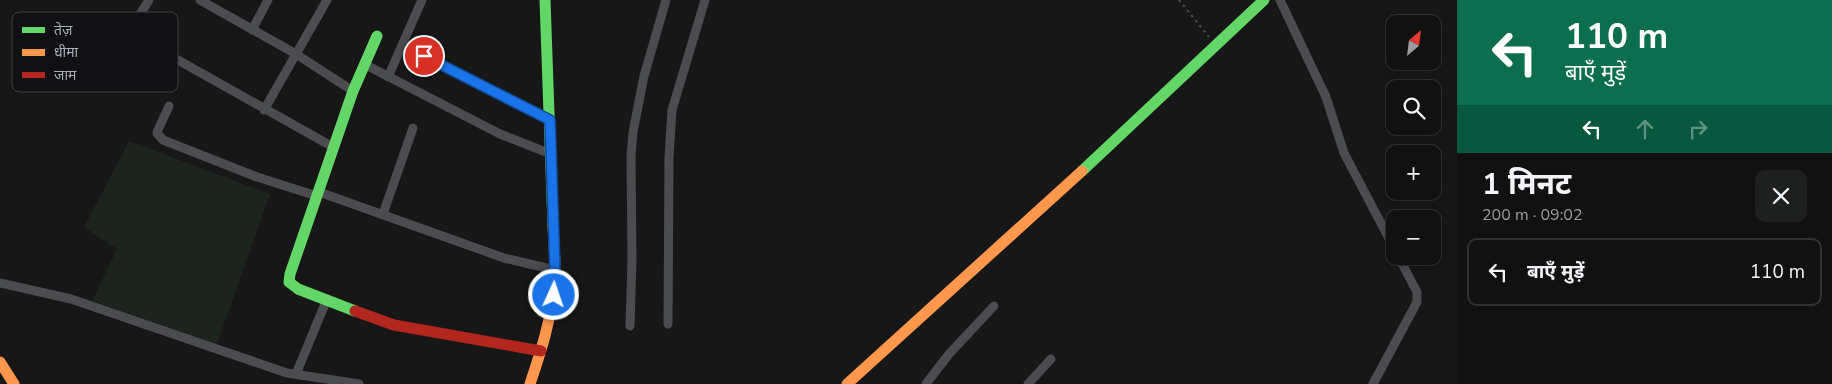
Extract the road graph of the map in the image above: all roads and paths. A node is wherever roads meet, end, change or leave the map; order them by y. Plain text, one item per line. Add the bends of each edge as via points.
1 (149, 0) edge
2 (200, 0) edge
3 (268, 0) edge
4 (327, 0) edge
5 (422, 0) edge
6 (545, 0) edge
7 (666, 0) edge
8 (705, 0) edge
9 (1179, 0) edge
10 (1264, 0) edge
11 (1280, 0) edge
12 (141, 12) edge
13 (252, 30) junction
14 (377, 36) dead end
15 (1216, 45) junction
16 (296, 54) junction
17 (424, 56) dead end
18 (178, 60) edge
19 (364, 64) junction
20 (388, 76) junction
21 (353, 91) junction
22 (168, 106) dead end
23 (264, 110) junction
24 (550, 120) junction
25 (414, 128) dead end
26 (333, 147) junction
27 (551, 154) junction
28 (318, 194) junction
29 (383, 214) junction
30 (1386, 233) edge
31 (1403, 265) edge
32 (555, 270) junction
33 (0, 282) edge
34 (327, 299) junction
35 (994, 306) dead end
36 (668, 324) dead end
37 (630, 326) dead end
38 (541, 351) junction
39 (1052, 360) dead end
40 (0, 362) edge
41 (296, 374) junction
42 (14, 384) edge
43 (359, 384) edge
44 (530, 384) edge
45 (847, 384) edge
46 (926, 384) edge
47 (1028, 384) edge
48 (1373, 384) edge

1 - 12 street
2 - 13 street
3 - 13 street
4 - 16 street
5 - 20 street
6 - 24 street
7 - 37 street via 644,76 633,132
8 - 36 street via 672,110
9 - 15 path
10 - 15 street
11 - 30 street via 1326,97 1344,153
13 - 16 street
14 - 19 street
15 - 45 street
16 - 21 street
16 - 23 street
17 - 24 street
18 - 23 street
19 - 20 street
19 - 21 street
20 - 27 street via 500,134
21 - 26 street
22 - 28 street via 158,130 163,140 257,177
23 - 26 street
24 - 27 street
25 - 29 street
26 - 28 street
27 - 32 street
28 - 29 street
28 - 34 street via 288,278 293,286
29 - 32 street via 504,258
31 - 48 street via 1417,292 1417,302
32 - 38 street via 553,304
33 - 41 street via 71,300
34 - 38 street via 394,325
34 - 41 street
35 - 46 street
38 - 44 street
39 - 47 street
40 - 42 street
41 - 43 street

